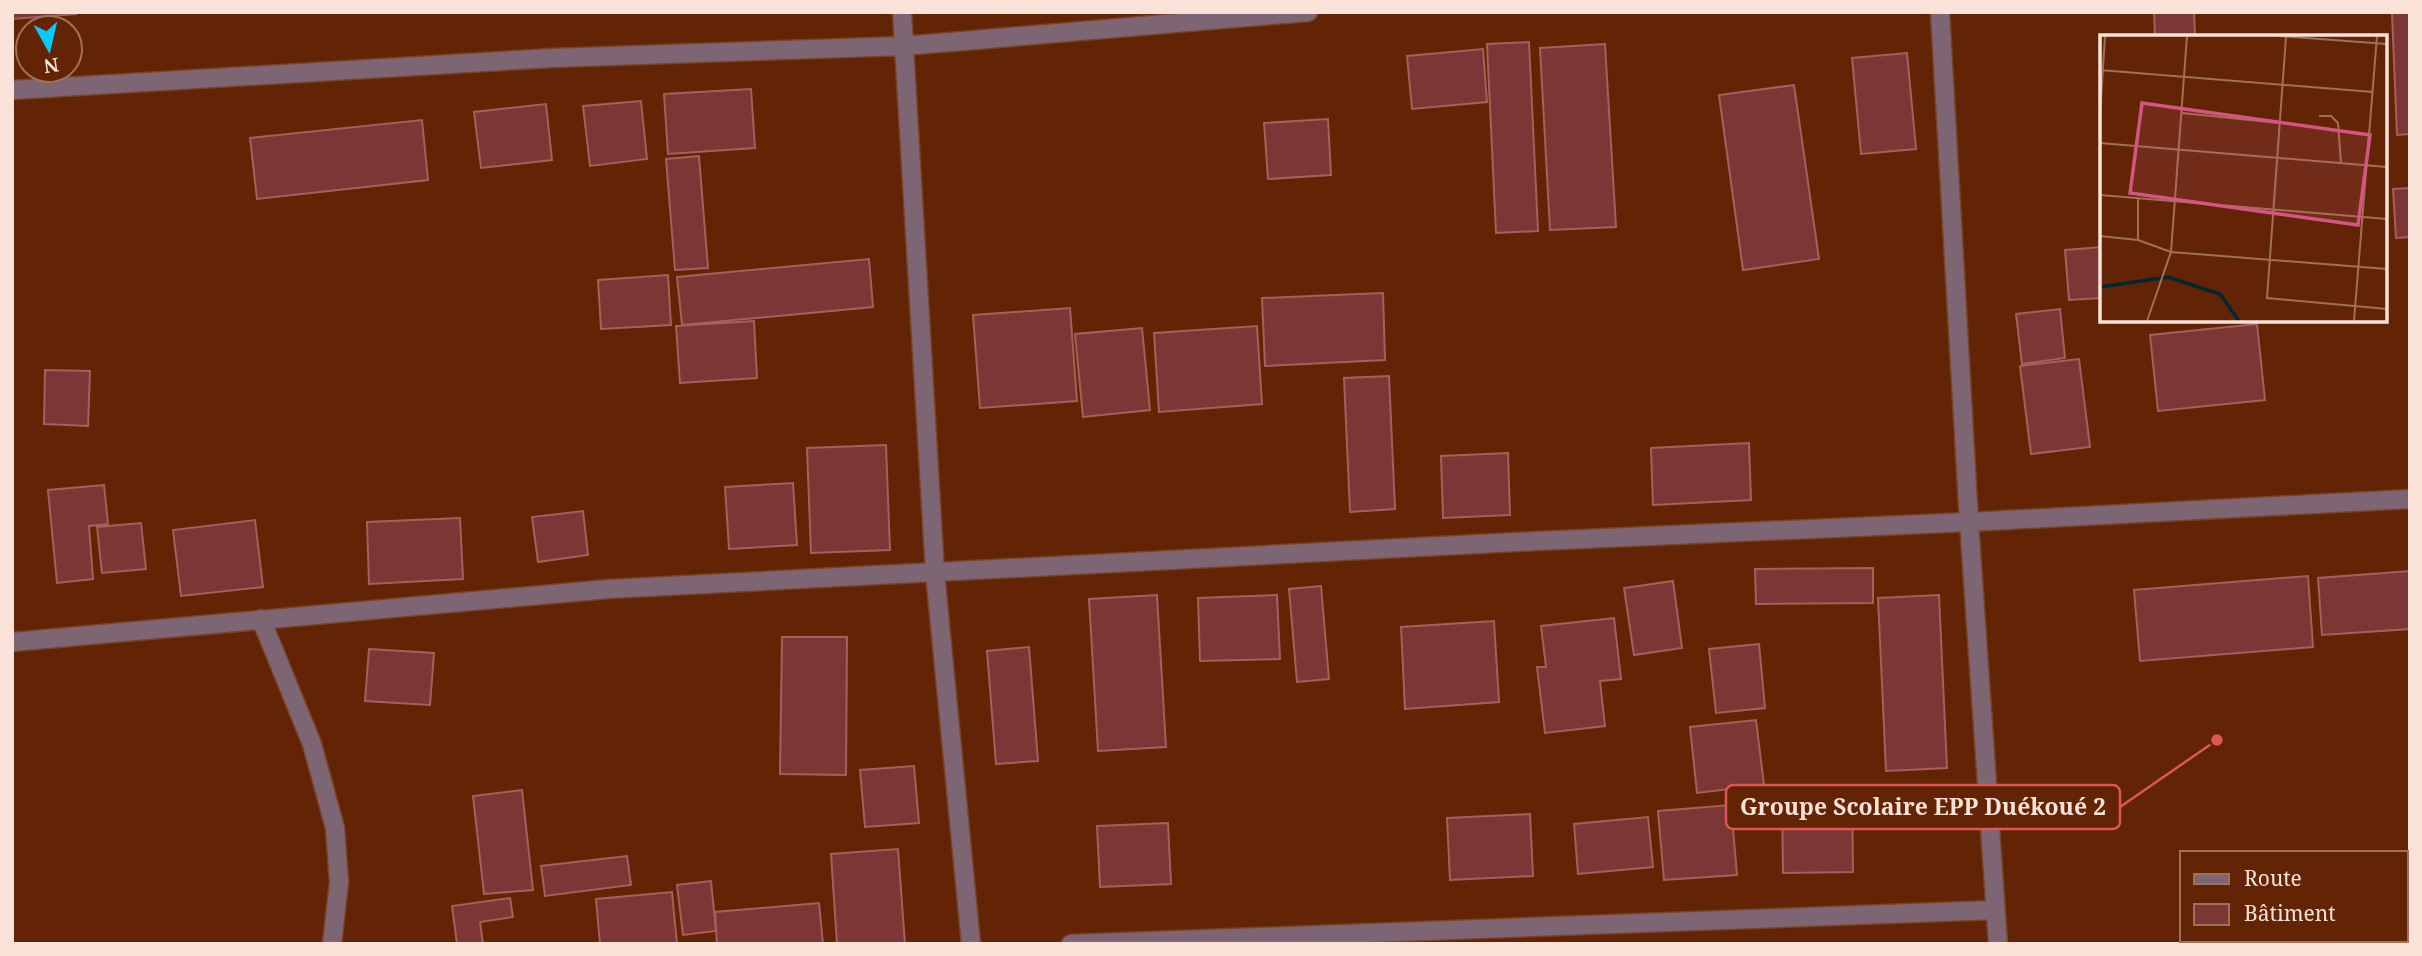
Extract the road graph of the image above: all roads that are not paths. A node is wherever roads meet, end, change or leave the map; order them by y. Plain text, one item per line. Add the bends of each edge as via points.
1 (902, 12) edge
2 (1308, 12) edge
3 (1940, 12) edge
4 (903, 46) junction
5 (12, 90) edge
6 (2410, 499) edge
7 (1969, 522) junction
8 (935, 573) junction
9 (261, 619) junction
10 (12, 642) edge
11 (1995, 910) junction
12 (332, 944) edge
13 (971, 944) edge
14 (1070, 944) edge
15 (1998, 944) edge

1 - 4 street
2 - 4 street
3 - 7 street
4 - 5 street via 552,58
4 - 8 street
6 - 7 street
7 - 8 street
7 - 11 street
8 - 9 street via 609,589
8 - 13 street
9 - 10 street
9 - 12 street via 312,744 335,828 339,882
11 - 14 street
11 - 15 street

